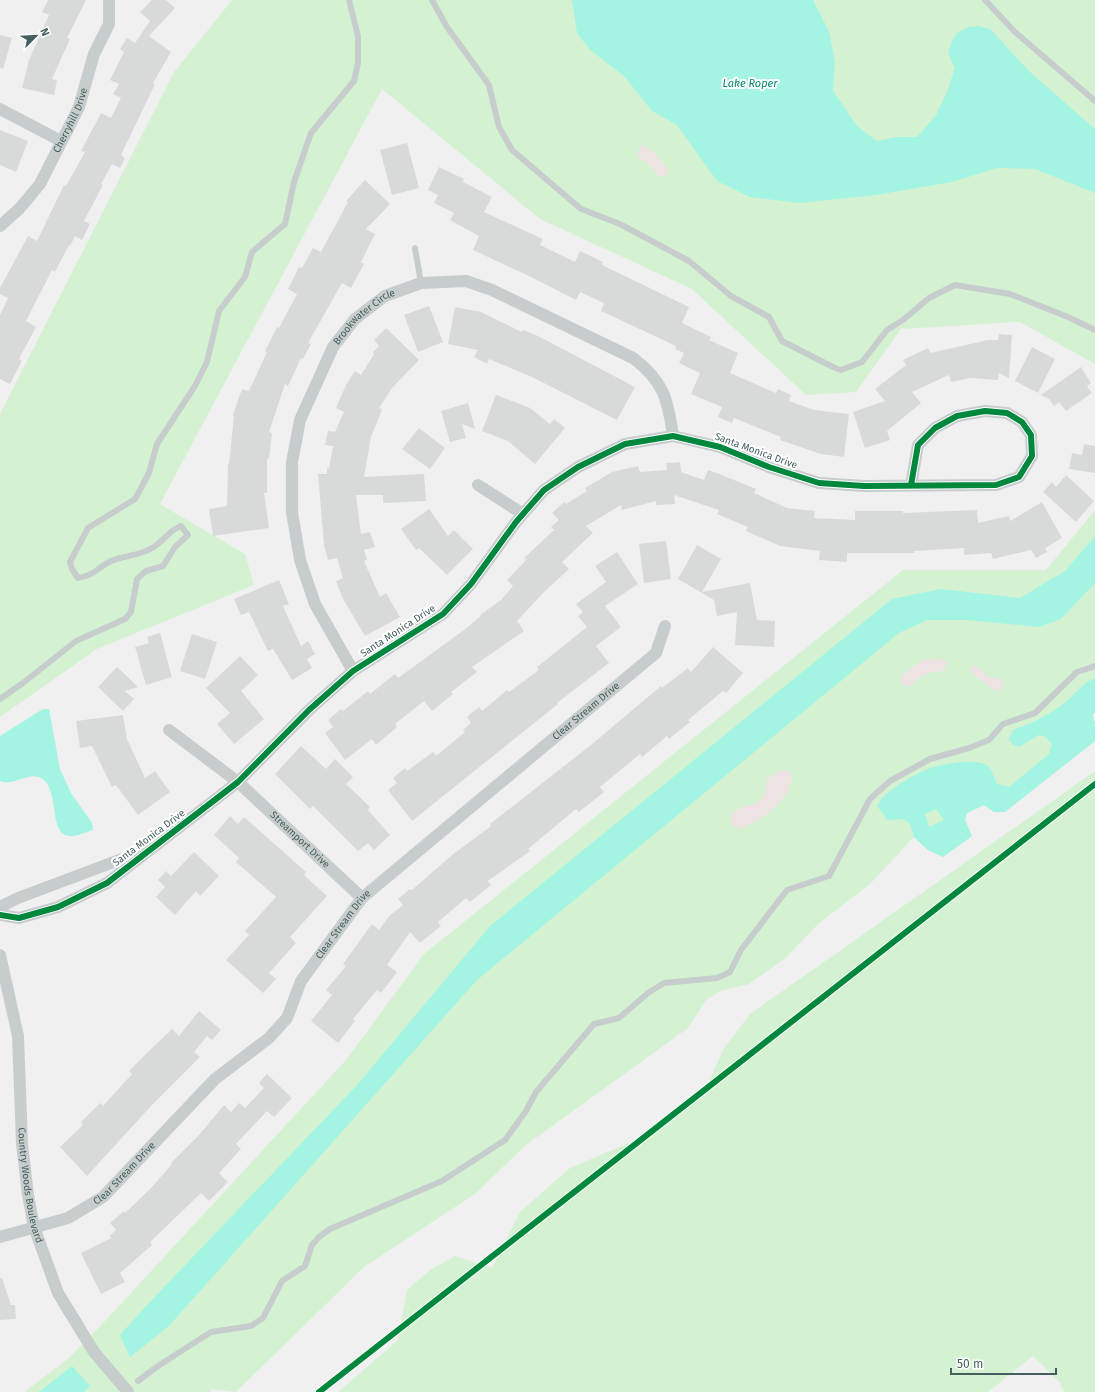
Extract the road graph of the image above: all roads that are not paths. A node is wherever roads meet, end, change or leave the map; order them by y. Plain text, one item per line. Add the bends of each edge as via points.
1 (109, 0) edge
2 (349, 0) edge
3 (432, 0) edge
4 (985, 0) edge
5 (1095, 101) edge
6 (0, 109) edge
7 (62, 141) junction
8 (0, 226) edge
9 (415, 248) dead end
10 (422, 283) junction
11 (1095, 330) edge
12 (673, 436) junction
13 (478, 485) dead end
14 (911, 485) junction
15 (523, 514) junction
16 (665, 626) dead end
17 (1095, 666) edge
18 (353, 671) junction
19 (0, 699) edge
20 (169, 730) dead end
21 (238, 782) junction
22 (155, 846) junction
23 (362, 898) junction
24 (0, 907) edge
25 (0, 915) edge
26 (0, 955) edge
27 (34, 1227) junction
28 (0, 1237) edge
29 (138, 1381) dead end
30 (128, 1392) edge

1 - 7 street, Cherryhill Drive via 109,24 94,54 79,107
2 - 19 lane via 358,36 358,63 354,81 311,133 294,182 285,224 252,252 245,277 219,311 207,362 195,386 157,444 149,473 135,499 88,528 70,562 78,578 90,576 111,561 139,555 154,547 174,528 181,526 188,534 187,537 175,546 163,566 146,571 137,579 130,612 125,619 76,641
3 - 11 lane via 447,27 489,85 499,127 512,150 581,209 620,224 689,261 731,296 768,317 782,341 833,368 841,370 862,362 887,330 929,298 955,285 1010,294
4 - 5 lane via 1015,32
6 - 7 street
7 - 8 street, Cherryhill Drive via 40,184 20,208
9 - 10 lane
10 - 12 street, Brookwater Circle via 466,282 492,290 633,358 647,369 661,388 669,406
10 - 18 street, Brookwater Circle via 385,296 355,318 333,347 300,420 292,462 292,512 300,560 315,604
12 - 14 street, Santa Monica Drive via 720,447 769,467 819,483 864,486
12 - 15 street, Santa Monica Drive via 625,444 578,467 544,490
13 - 15 street
14 - 14 street, Santa Monica Drive via 996,485 1018,477 1032,456 1031,435 1022,422 1007,413 985,411 957,416 935,428 918,445
15 - 18 street, Santa Monica Drive via 471,584 442,614
16 - 23 street, Clear Stream Drive via 656,653
17 - 29 lane via 1077,672 1035,713 1003,724 989,740 930,759 890,781 870,799 829,876 787,890 742,950 730,972 717,978 664,983 619,1018 594,1024 536,1092 505,1140 442,1181 330,1229 312,1245 304,1266 282,1281 262,1318 251,1326 211,1332
18 - 21 street, Santa Monica Drive via 309,710
20 - 21 street, Streamport Drive
21 - 22 street, Santa Monica Drive
21 - 23 street, Streamport Drive
22 - 24 street, Santa Monica Drive
22 - 25 street, Santa Monica Drive via 107,883 58,907 19,918
23 - 27 street, Clear Stream Drive via 301,981 287,1018 269,1038 215,1079 103,1197 68,1218
26 - 27 street, Country Woods Boulevard via 18,1036 22,1144
27 - 28 street, Clear Stream Drive
27 - 30 street, Country Woods Boulevard via 58,1293 94,1352

